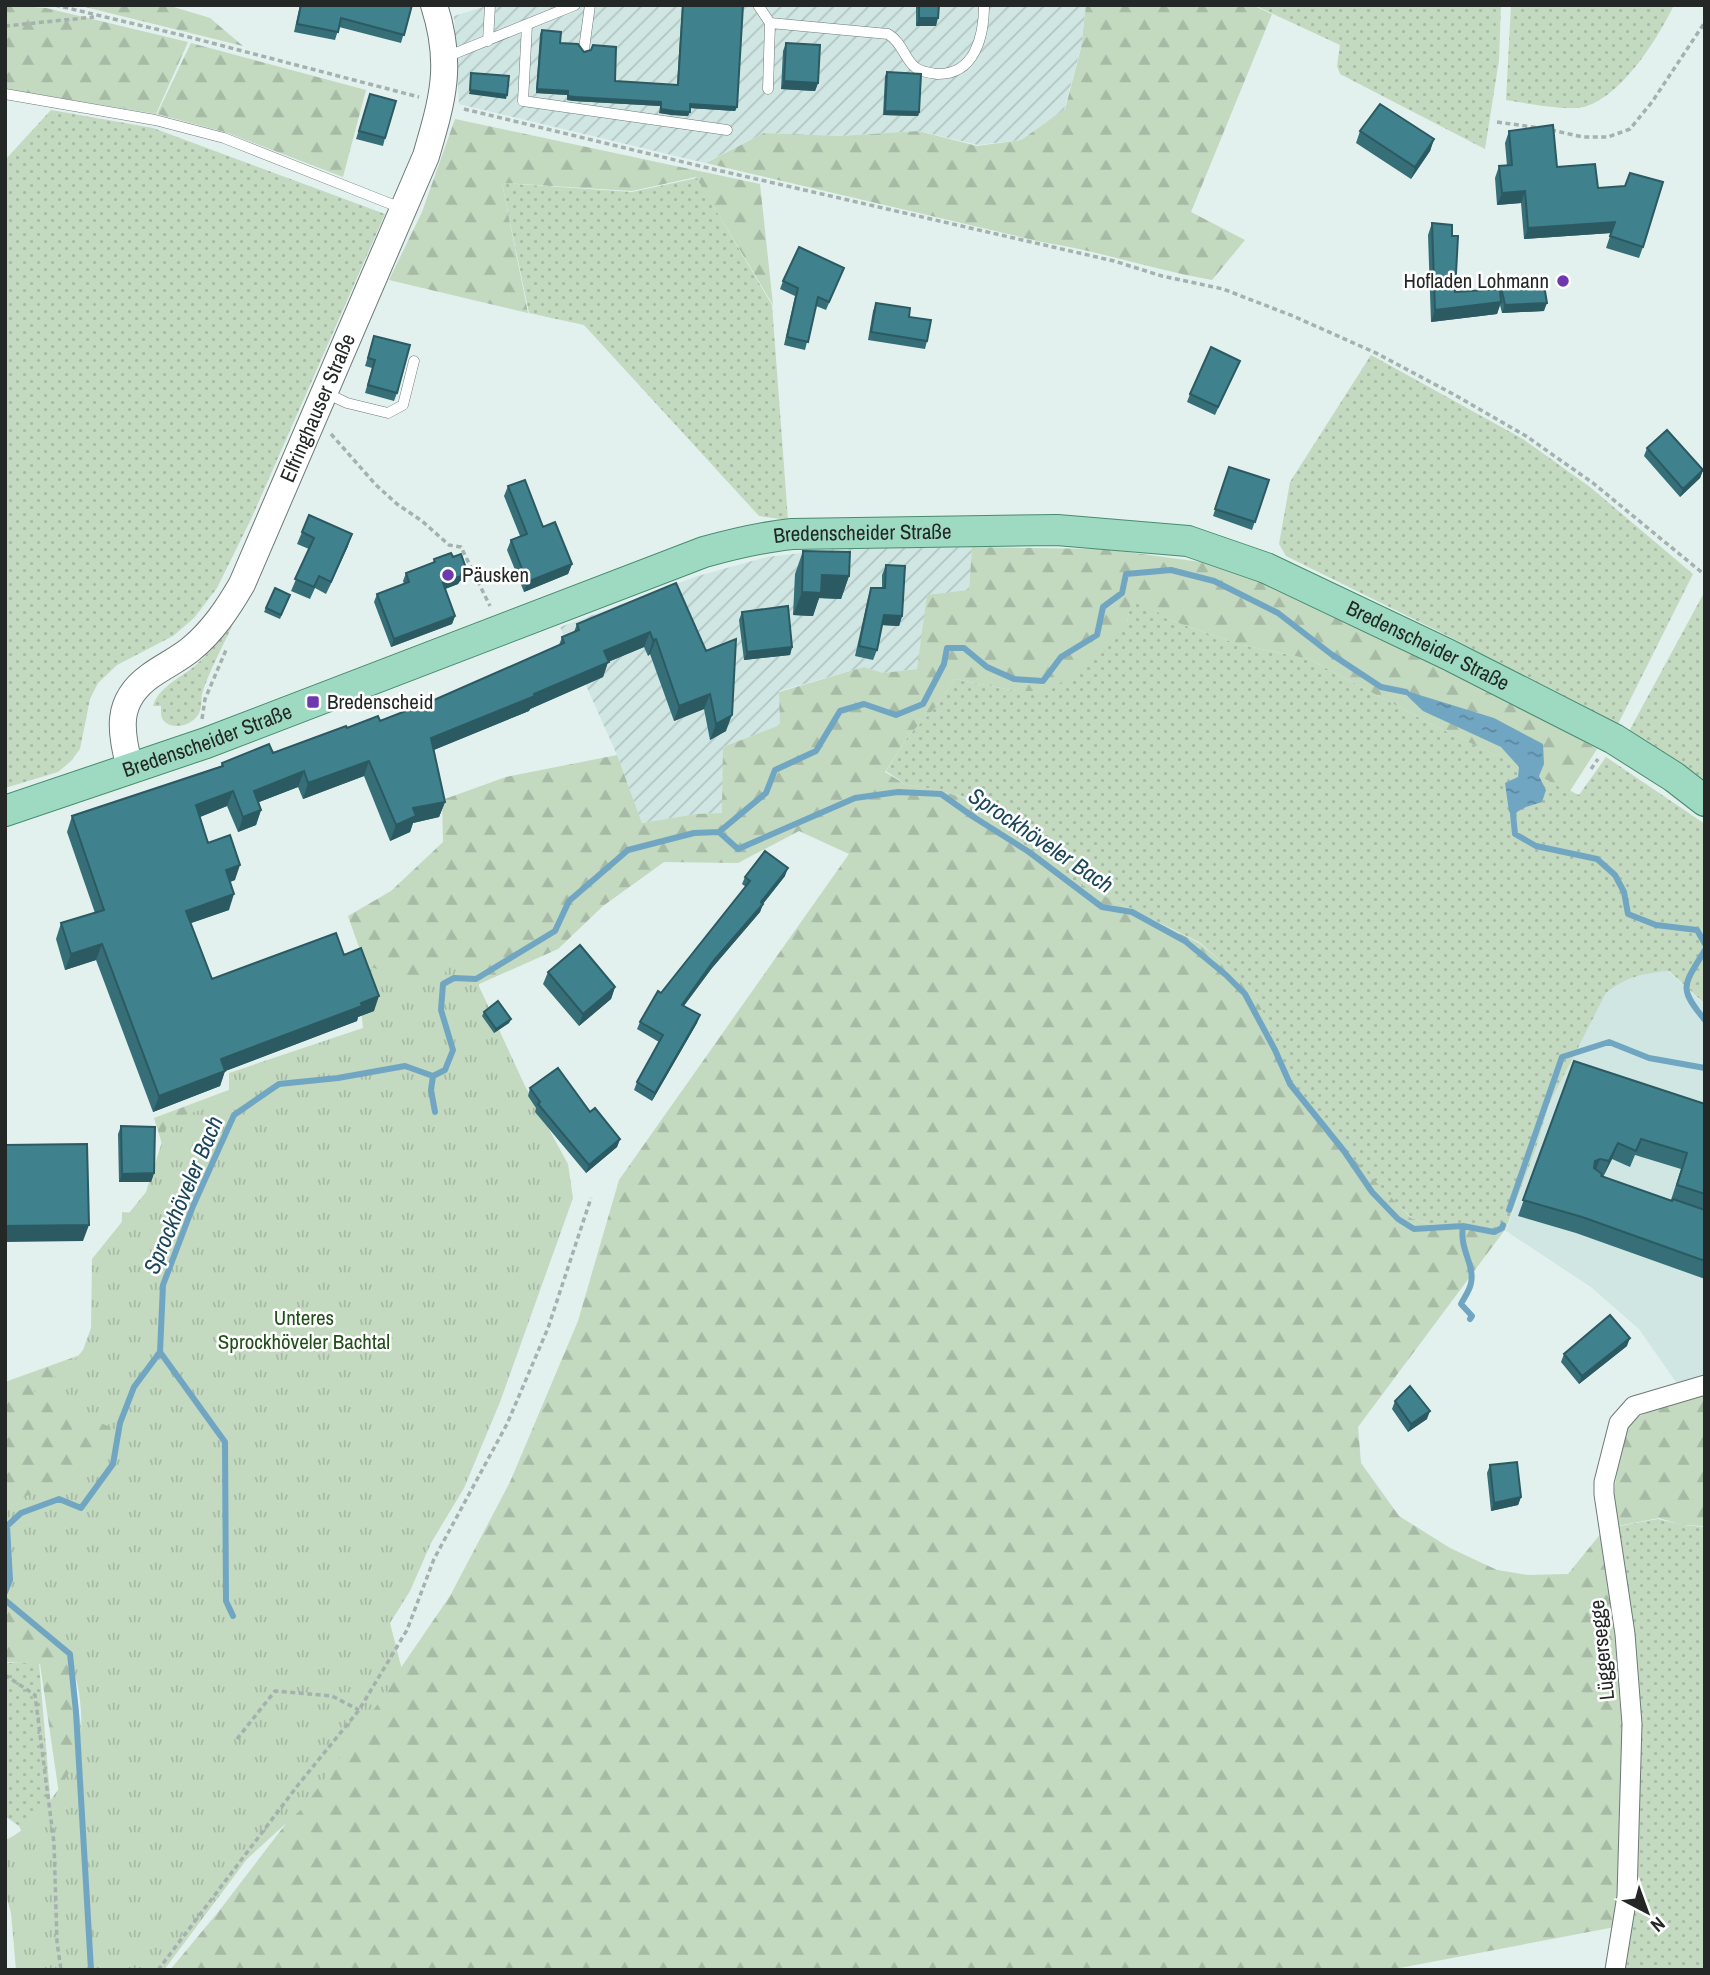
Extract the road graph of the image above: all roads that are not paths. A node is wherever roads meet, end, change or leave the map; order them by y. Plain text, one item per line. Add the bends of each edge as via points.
1 (434, 5) edge
2 (490, 5) edge
3 (575, 5) edge
4 (590, 5) edge
5 (758, 5) edge
6 (984, 5) edge
7 (770, 23) junction
8 (527, 25) junction
9 (488, 41) junction
10 (584, 49) edge
11 (446, 57) junction
12 (768, 89) dead end
13 (5, 94) edge
14 (727, 130) dead end
15 (405, 209) junction
16 (414, 361) dead end
17 (320, 404) junction
18 (130, 769) junction
19 (1705, 800) edge
20 (5, 811) edge
21 (1705, 1385) edge
22 (1615, 1970) edge

1 - 11 main road, Elfringhauser Straße
2 - 9 lane
3 - 8 lane
4 - 10 lane
5 - 7 lane
6 - 7 lane via 975,52 956,72 942,74 915,67 888,34
7 - 12 lane
8 - 9 lane
8 - 14 lane via 523,101
9 - 11 lane
11 - 15 main road, Elfringhauser Straße via 442,104
13 - 15 lane via 155,120 224,138
15 - 17 main road, Elfringhauser Straße
16 - 17 lane via 404,405 388,413 348,403
17 - 18 main road, Elfringhauser Straße via 228,608 191,649 134,691 124,709 121,730
18 - 19 main road, Bredenscheider Straße via 704,552 792,534 1058,530 1188,541 1266,568 1614,739
18 - 20 main road, Bredenscheider Straße
21 - 22 street, Lüggersegge via 1628,1411 1619,1423 1604,1482 1632,1724 1627,1896

